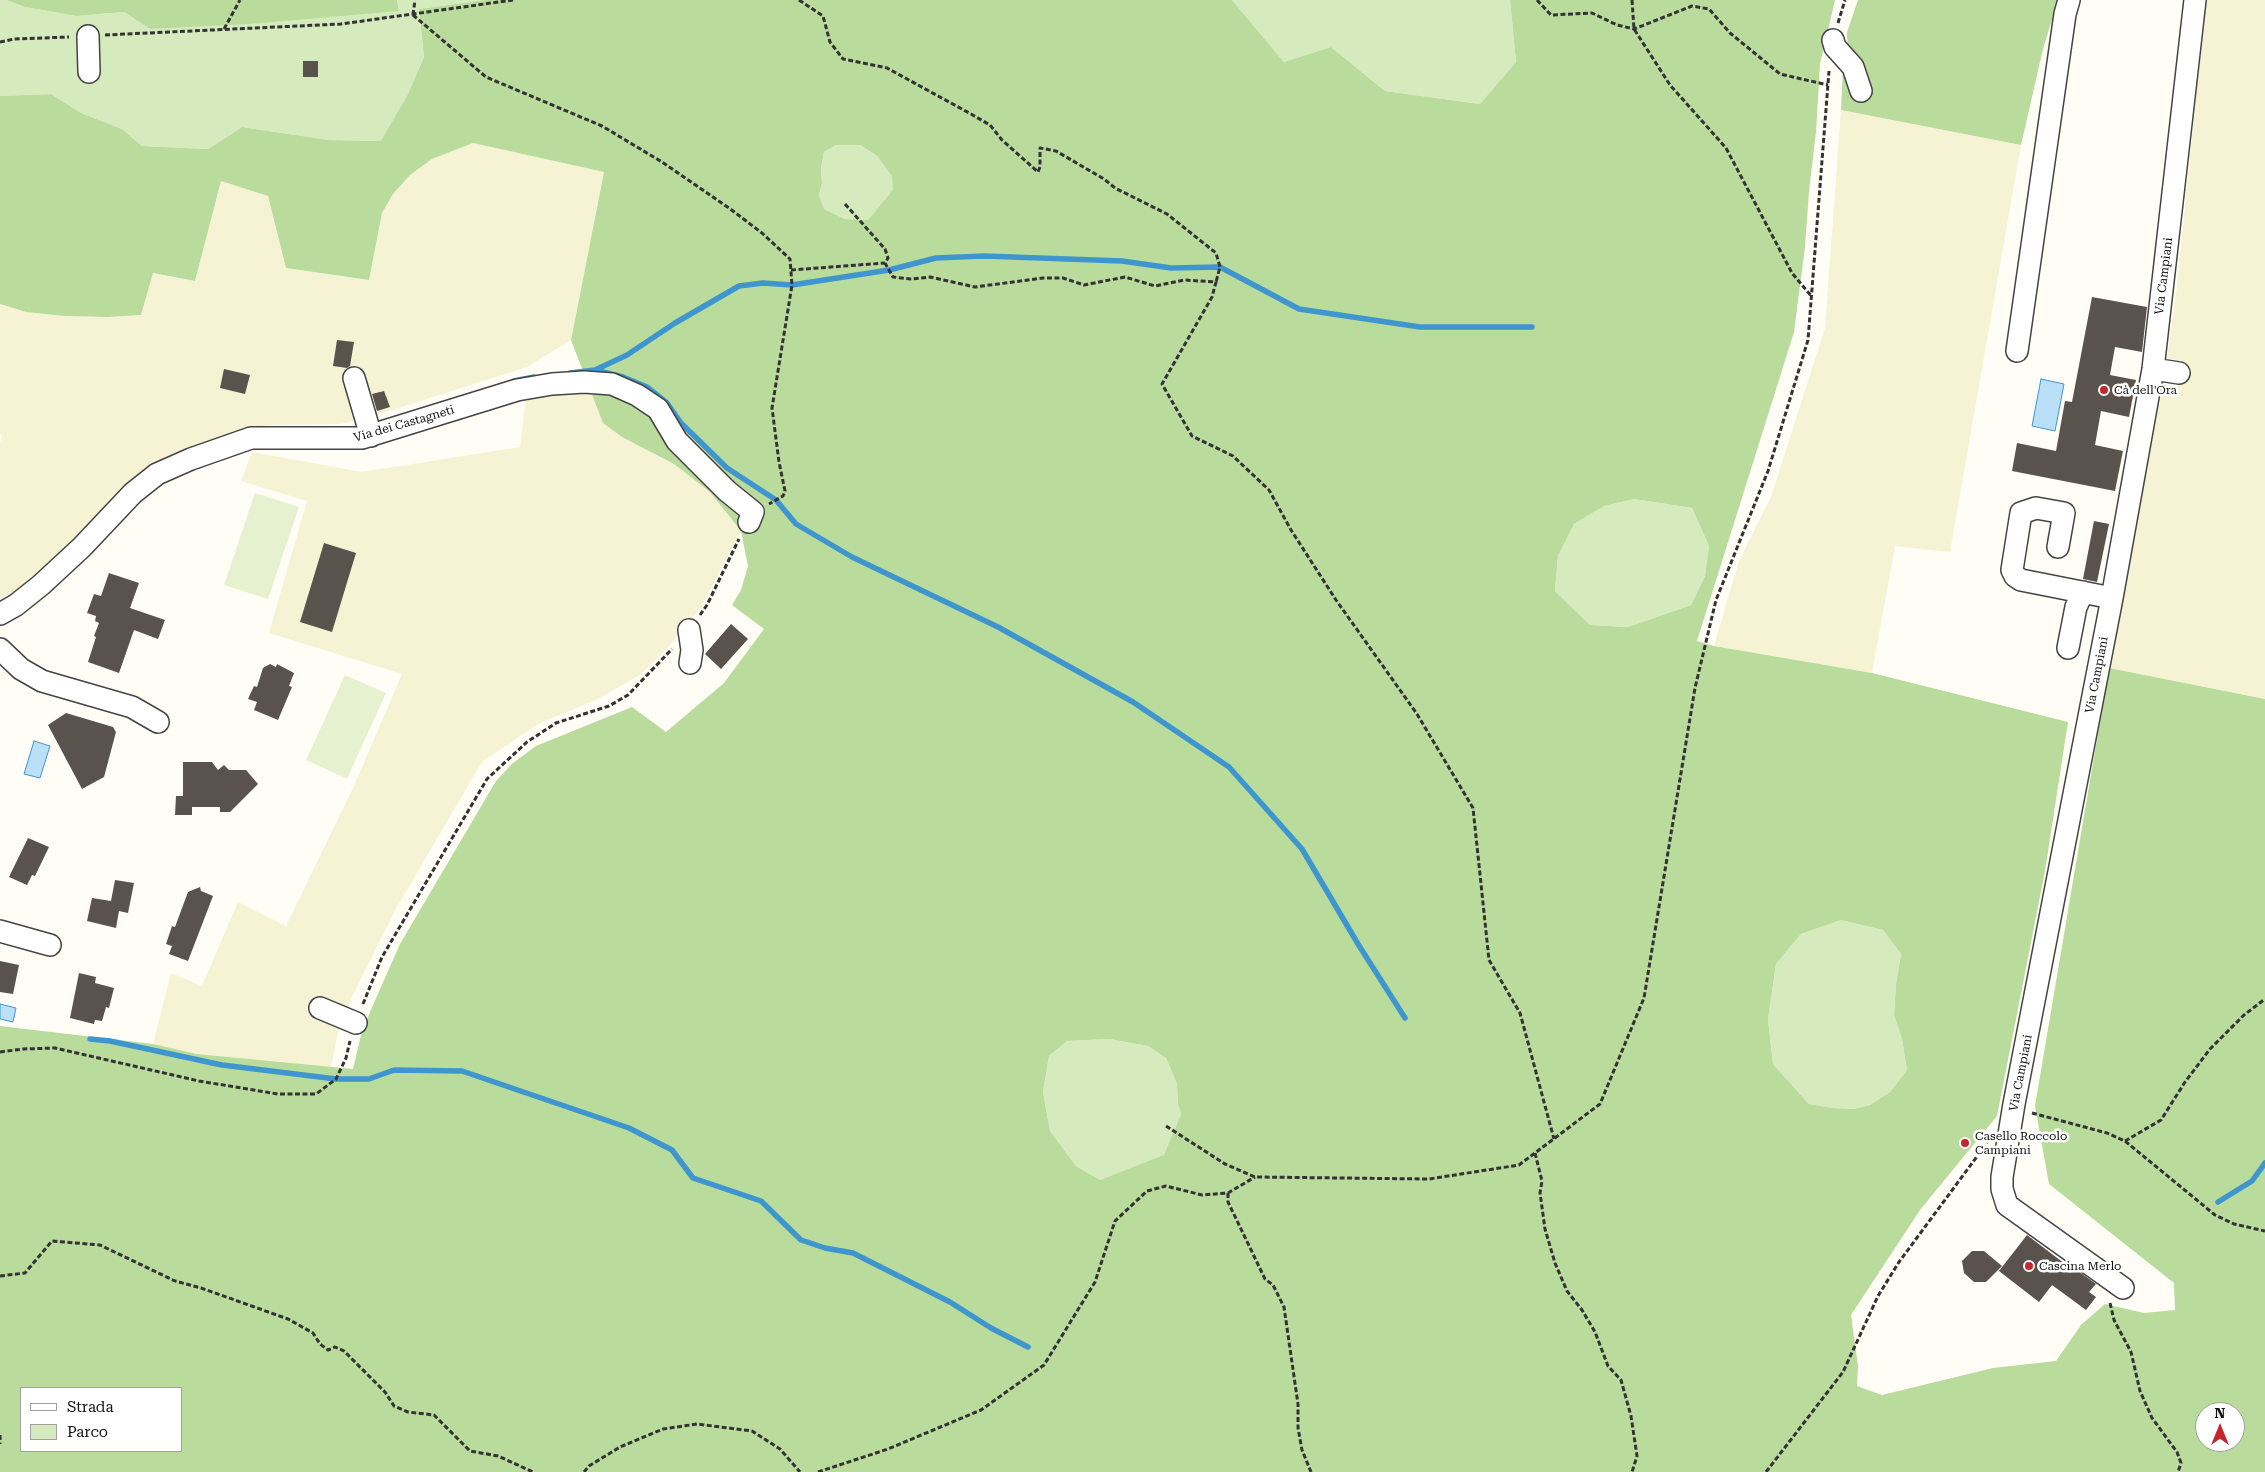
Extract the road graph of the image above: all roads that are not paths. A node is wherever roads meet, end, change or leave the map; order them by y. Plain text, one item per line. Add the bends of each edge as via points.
1 (2069, 0) edge
2 (2195, 0) edge
3 (88, 36) road end
4 (1833, 40) dead end
5 (89, 72) dead end
6 (1861, 91) dead end
7 (2017, 351) dead end
8 (2153, 369) junction
9 (2179, 373) dead end
10 (354, 378) dead end
11 (371, 436) junction
12 (751, 517) road end
13 (2058, 546) dead end
14 (2083, 592) junction
15 (2112, 598) junction
16 (0, 614) edge
17 (689, 630) road end
18 (2068, 648) dead end
19 (0, 649) edge
20 (690, 663) dead end
21 (158, 722) dead end
22 (0, 931) edge
23 (50, 945) dead end
24 (320, 1008) dead end
25 (356, 1023) road end
26 (2117, 1296) road end

1 - 7 street
2 - 8 street, Via Campiani
3 - 5 street
4 - 6 street via 1835,48 1852,67
8 - 9 street
8 - 15 street, Via Campiani
10 - 11 street
11 - 12 street, Via dei Castagneti via 517,390 584,382 612,384 658,409 677,441
11 - 16 street, Via dei Castagneti via 353,439 251,438 157,474 133,493 41,585
13 - 14 street via 2064,513 2036,508 2021,512 2012,570 2014,576
14 - 15 street
14 - 18 street via 2076,607
15 - 26 street, Via Campiani via 2014,1104 2002,1189 2007,1205
17 - 20 street
19 - 21 street via 21,669 42,681 132,707
22 - 23 street
24 - 25 street

